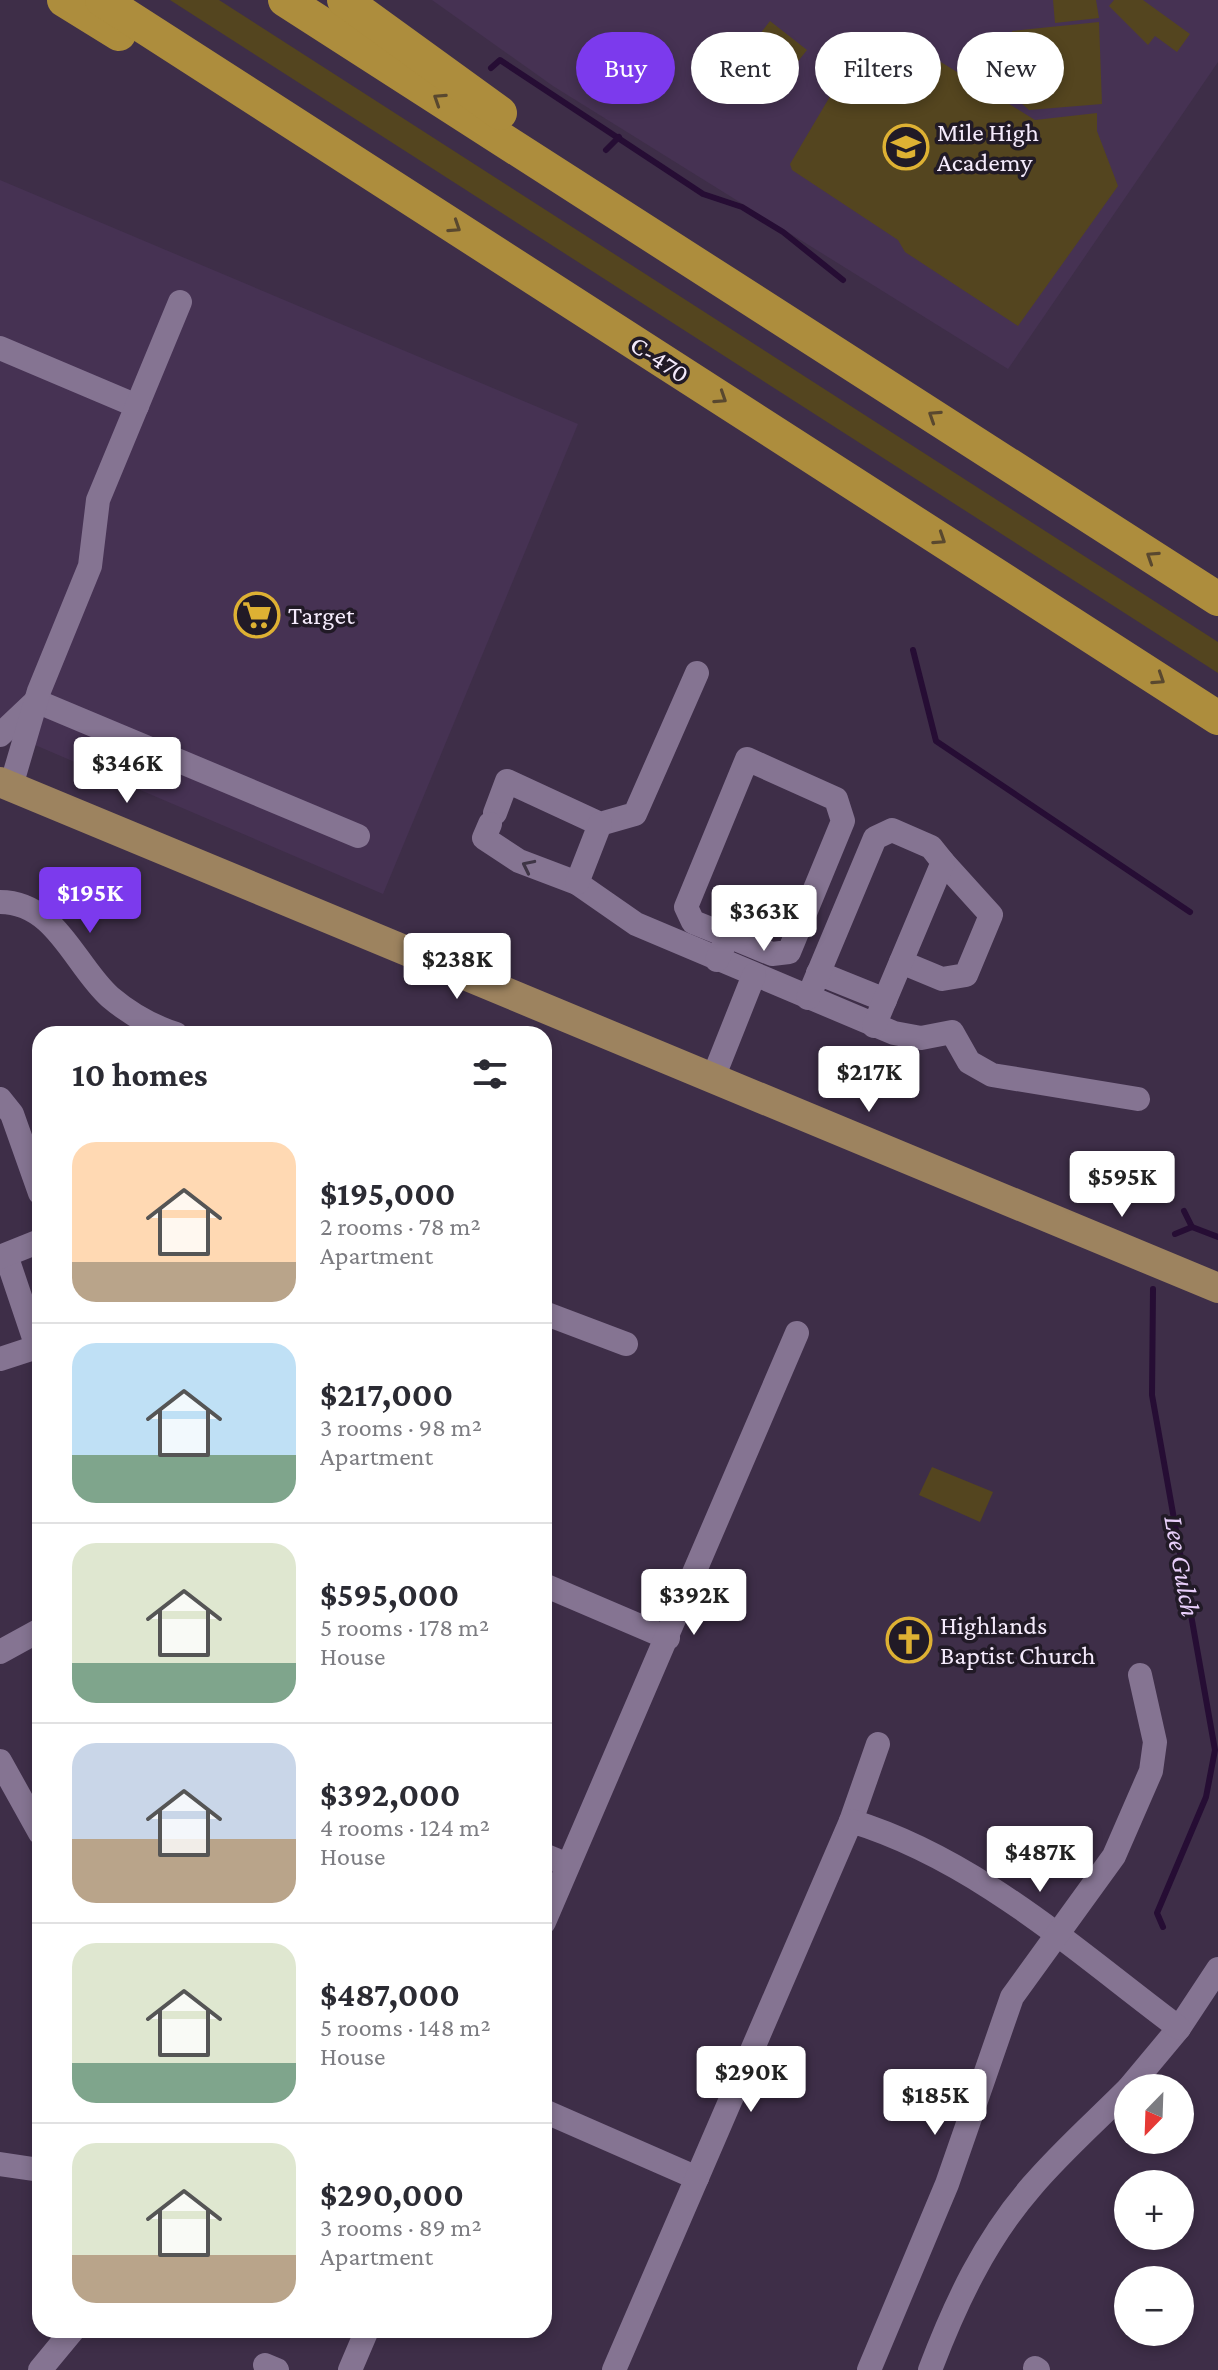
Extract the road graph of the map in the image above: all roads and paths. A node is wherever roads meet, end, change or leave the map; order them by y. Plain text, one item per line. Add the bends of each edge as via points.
1 (64, 0) edge
2 (102, 0) edge
3 (285, 0) edge
4 (344, 0) edge
5 (390, 185) junction
6 (180, 302) dead end
7 (811, 337) junction
8 (0, 348) edge
9 (137, 406) junction
10 (1218, 599) edge
11 (697, 673) dead end
12 (36, 701) junction
13 (1218, 718) edge
14 (0, 735) edge
15 (6, 784) edge
16 (600, 824) junction
17 (358, 836) dead end
18 (943, 862) junction
19 (577, 883) junction
20 (0, 902) edge
21 (728, 936) junction
22 (717, 960) junction
23 (901, 962) junction
24 (818, 973) junction
25 (754, 975) junction
26 (808, 998) junction
27 (885, 1000) junction
28 (156, 1026) edge
29 (874, 1026) junction
30 (713, 1078) junction
31 (0, 1099) edge
32 (1138, 1099) dead end
33 (32, 1170) edge
34 (32, 1244) edge
35 (3, 1256) edge
36 (1218, 1288) edge
37 (552, 1316) edge
38 (32, 1328) edge
39 (797, 1333) dead end
40 (626, 1344) dead end
41 (32, 1348) edge
42 (0, 1359) edge
43 (552, 1588) edge
44 (32, 1634) edge
45 (668, 1638) junction
46 (0, 1652) edge
47 (1140, 1675) dead end
48 (878, 1744) dead end
49 (0, 1761) edge
50 (32, 1819) edge
51 (857, 1823) junction
52 (552, 1858) edge
53 (568, 1865) junction
54 (552, 1903) edge
55 (1056, 1934) junction
56 (1218, 1969) edge
57 (1179, 2028) junction
58 (1141, 2074) edge
59 (1114, 2104) edge
60 (552, 2115) edge
61 (0, 2164) edge
62 (32, 2169) edge
63 (697, 2178) junction
64 (66, 2338) edge
65 (364, 2338) edge
66 (40, 2370) edge
67 (350, 2370) edge
68 (614, 2370) edge
69 (869, 2370) edge
70 (930, 2370) edge

1 - 5 highway via 331,169
2 - 5 highway, C-470
7 -> 3 highway
4 - 7 highway via 631,206 771,297
5 -> 13 highway, C-470
6 - 9 street
10 -> 7 highway
8 - 9 street
9 - 12 street via 98,500 90,566
11 - 16 street via 635,814
12 - 14 street
12 - 15 street
12 - 17 street
15 - 30 main road
16 - 19 street
19 -> 16 street via 519,861 484,838 507,781
18 - 23 street
18 - 23 street via 991,915 966,975 942,979
18 - 24 street via 931,847 892,830 875,838
19 - 22 street via 636,924
20 - 28 street via 25,906 48,921 108,995
21 - 21 street via 772,954 789,952 843,821 836,799 747,759 686,907 693,922
21 - 22 street
22 - 25 street
23 - 27 street
24 - 26 street
24 - 27 street
25 - 26 street
25 - 30 street
26 - 29 street
27 - 29 street
29 - 32 street via 921,1038 952,1032 969,1062 992,1075
30 - 36 main road
31 - 33 street via 12,1114
34 - 35 street
35 - 38 street
37 - 40 street
39 - 45 street
41 - 42 street
43 - 45 street
44 - 46 street
45 - 53 street
47 - 55 street via 1155,1742 1151,1771 1114,1856
48 - 51 street
49 - 50 street
51 - 55 street via 919,1845
51 - 63 street
52 - 53 street
53 - 54 street
55 - 57 street
55 - 69 street via 1012,1997 947,2184
56 - 57 street
57 - 58 street
59 - 70 street via 1031,2187 1001,2228 972,2272
60 - 63 street
61 - 62 street
63 - 68 street
64 - 66 street
65 - 67 street

